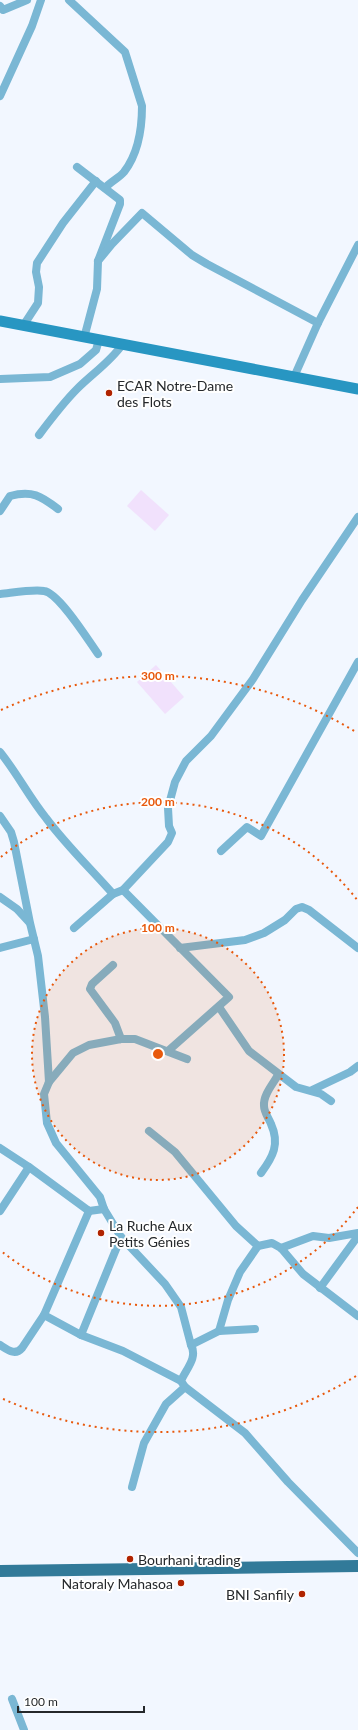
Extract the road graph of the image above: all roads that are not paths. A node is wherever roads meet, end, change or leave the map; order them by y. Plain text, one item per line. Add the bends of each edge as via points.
1 (27, 0) edge
2 (41, 0) edge
3 (69, 0) edge
4 (0, 6) edge
5 (0, 96) edge
6 (77, 167) dead end
7 (96, 181) junction
8 (104, 188) junction
9 (358, 246) edge
10 (98, 261) junction
11 (0, 321) edge
12 (318, 323) junction
13 (23, 326) junction
14 (84, 338) junction
15 (99, 340) junction
16 (122, 345) junction
17 (294, 377) junction
18 (0, 379) edge
19 (358, 389) edge
20 (39, 435) dead end
21 (58, 509) dead end
22 (0, 511) edge
23 (358, 517) edge
24 (0, 594) edge
25 (98, 654) dead end
26 (358, 662) edge
27 (0, 752) edge
28 (0, 816) edge
29 (221, 851) dead end
30 (123, 890) junction
31 (113, 894) junction
32 (0, 897) edge
33 (30, 923) junction
34 (74, 928) dead end
35 (34, 939) junction
36 (0, 948) edge
37 (180, 948) junction
38 (358, 948) edge
39 (113, 965) dead end
40 (219, 1007) junction
41 (121, 1038) junction
42 (168, 1051) junction
43 (187, 1059) dead end
44 (358, 1066) edge
45 (278, 1075) junction
46 (49, 1082) junction
47 (312, 1090) junction
48 (331, 1101) dead end
49 (149, 1131) dead end
50 (0, 1148) edge
51 (29, 1167) junction
52 (261, 1173) dead end
53 (104, 1209) junction
54 (0, 1211) edge
55 (89, 1211) junction
56 (358, 1233) edge
57 (358, 1236) edge
58 (122, 1237) junction
59 (258, 1246) junction
60 (282, 1248) junction
61 (320, 1288) junction
62 (44, 1315) junction
63 (358, 1316) edge
64 (255, 1329) dead end
65 (219, 1331) junction
66 (81, 1335) junction
67 (0, 1345) edge
68 (191, 1345) junction
69 (183, 1384) junction
70 (132, 1487) dead end
71 (358, 1553) edge
72 (358, 1566) edge
73 (0, 1571) edge
74 (12, 1699) dead end
75 (24, 1730) edge

1 - 4 street via 3,10
2 - 5 street
3 - 8 street via 125,52 142,106 134,156 123,173
6 - 7 street
7 - 8 street
7 - 13 street via 63,223 37,263 38,303
8 - 10 street via 120,200 120,204
9 - 12 street
10 - 12 street via 142,213 192,255
10 - 14 street via 97,289
11 - 13 street
12 - 17 street
13 - 14 street
14 - 15 street
15 - 16 street
15 - 18 street via 96,350 80,364 50,377
16 - 17 street
16 - 20 street via 72,394
17 - 19 street
21 - 22 street via 32,493 20,493 10,496
23 - 30 street via 253,679 210,736 186,760 175,782 168,808 172,832 168,842
24 - 25 street via 44,590 65,608
26 - 29 street via 261,836 247,828
27 - 31 street via 45,817
28 - 33 street via 11,832 14,842
30 - 31 street
30 - 37 street
31 - 34 street
32 - 33 street via 17,909
33 - 35 street
35 - 36 street
35 - 46 street via 45,1017
37 - 38 street via 245,940 264,933 302,907 310,910
37 - 40 street via 229,997
39 - 41 street via 92,984 90,989 115,1023
40 - 42 street
40 - 45 street via 243,1044
41 - 42 street via 135,1039
41 - 46 street via 89,1045 73,1053
42 - 43 street
44 - 47 street
45 - 47 street via 296,1087
45 - 52 street via 266,1097 264,1107 276,1140 272,1157
46 - 53 street via 44,1094 47,1123 56,1143 97,1192
47 - 48 street
49 - 59 street via 175,1152 236,1226
50 - 51 street
51 - 54 street
51 - 55 street
53 - 55 street
53 - 58 street
55 - 62 street
56 - 60 street via 330,1238 313,1236
57 - 61 street
58 - 66 street
58 - 68 street via 181,1307
59 - 60 street via 272,1242
59 - 65 street via 237,1279
60 - 61 street via 303,1274
61 - 63 street
62 - 66 street
62 - 67 street via 19,1352 13,1352
64 - 65 street
65 - 68 street
66 - 69 street via 124,1351
68 - 69 street via 194,1351 192,1362
69 - 70 street via 166,1404 144,1443
69 - 71 street via 245,1433 288,1482
72 - 73 main road
74 - 75 street

